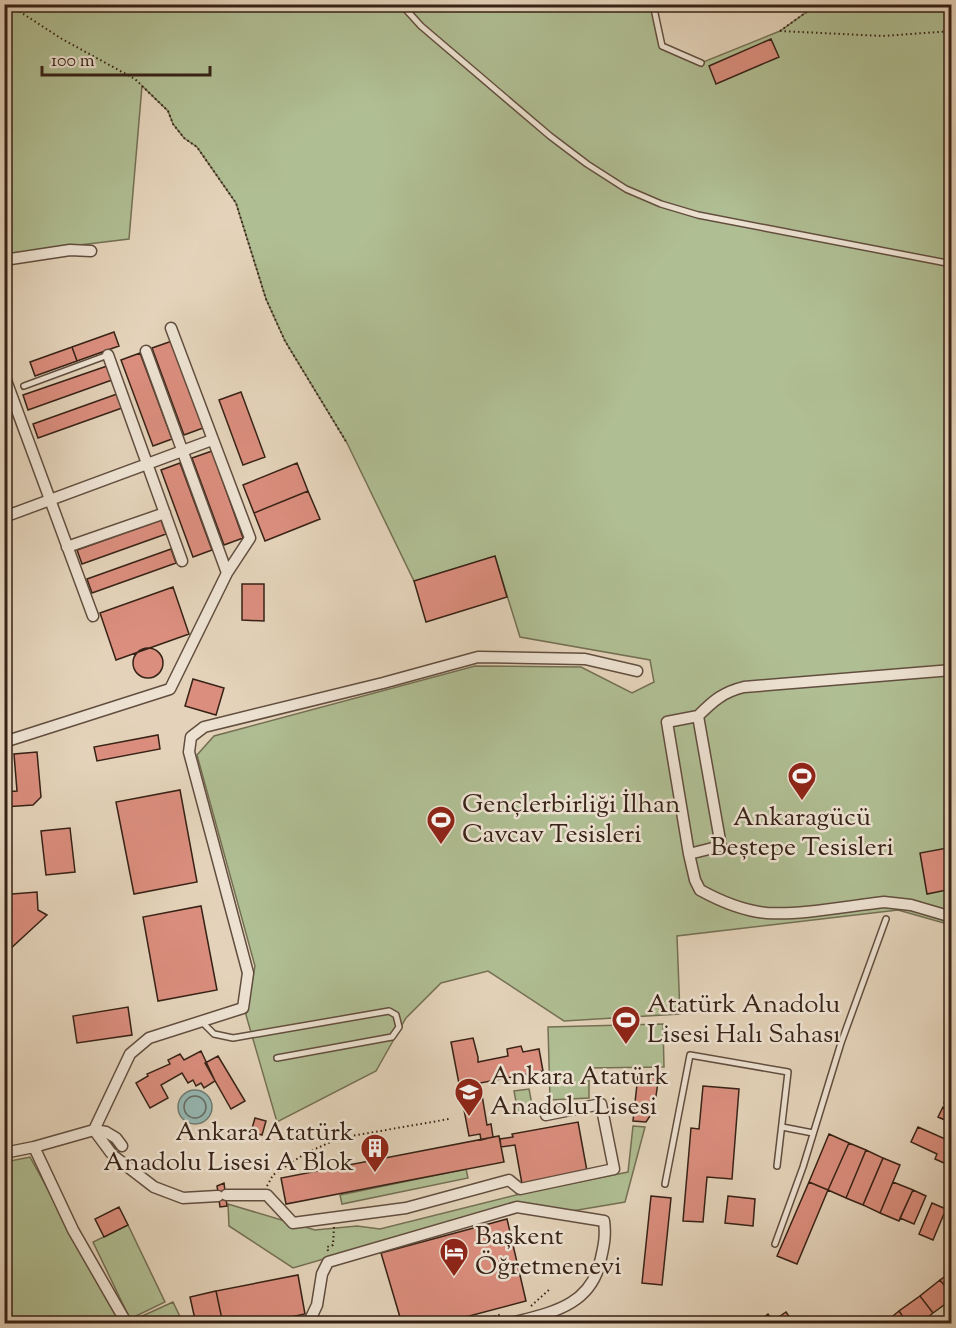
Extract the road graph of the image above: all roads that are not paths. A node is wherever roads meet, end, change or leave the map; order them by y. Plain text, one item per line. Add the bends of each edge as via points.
1 (400, 4) edge
2 (653, 4) edge
3 (701, 63) dead end
4 (91, 251) dead end
5 (4, 260) edge
6 (951, 264) edge
7 (171, 328) dead end
8 (146, 351) dead end
9 (108, 356) joint
10 (4, 375) edge
11 (24, 387) dead end
12 (212, 440) junction
13 (183, 451) junction
14 (147, 464) junction
15 (50, 500) junction
16 (165, 513) junction
17 (4, 517) edge
18 (67, 547) junction
19 (182, 561) dead end
20 (227, 573) junction
21 (93, 616) dead end
22 (951, 670) edge
23 (637, 671) dead end
24 (698, 716) junction
25 (4, 742) edge
26 (689, 854) junction
27 (951, 917) edge
28 (886, 919) dead end
29 (201, 1021) junction
30 (277, 1058) dead end
31 (546, 1115) dead end
32 (782, 1127) junction
33 (94, 1130) junction
34 (813, 1133) junction
35 (34, 1147) junction
36 (4, 1153) edge
37 (777, 1166) dead end
38 (665, 1184) dead end
39 (775, 1244) dead end
40 (127, 1323) edge
41 (308, 1323) edge
42 (508, 1323) edge

1 - 6 lane via 420,26 550,136 626,189 698,215
2 - 3 lane via 662,46
4 - 5 street via 70,250
7 - 12 street
8 - 13 street
9 - 11 lane
9 - 14 street
10 - 15 street
12 - 13 street
12 - 20 street via 250,538
13 - 14 street
13 - 20 street
14 - 15 street
14 - 16 street
15 - 17 street
15 - 18 street
16 - 18 street
16 - 19 street
18 - 21 street
20 - 25 street via 170,689
22 - 24 street via 744,687 729,691
23 - 29 street via 585,658 478,657 204,727 191,737 189,752 248,973 243,1008
24 - 26 street via 721,846
24 - 26 street via 667,722
26 - 27 street via 700,890 747,909 783,913 884,902
28 - 34 lane
29 - 30 lane via 214,1034 233,1038 390,1011 398,1019 399,1027 392,1037
29 - 33 street via 149,1038 130,1054
31 - 33 street via 601,1104 614,1169 520,1189 509,1180 406,1208 293,1223 267,1195 183,1198 154,1187
32 - 34 lane
32 - 37 lane
32 - 38 lane via 788,1072 690,1055
33 - 35 street
34 - 39 lane
35 - 36 street
35 - 40 street via 73,1230
41 - 42 street via 328,1262 517,1208 604,1221 606,1234 599,1271 586,1292 560,1310

